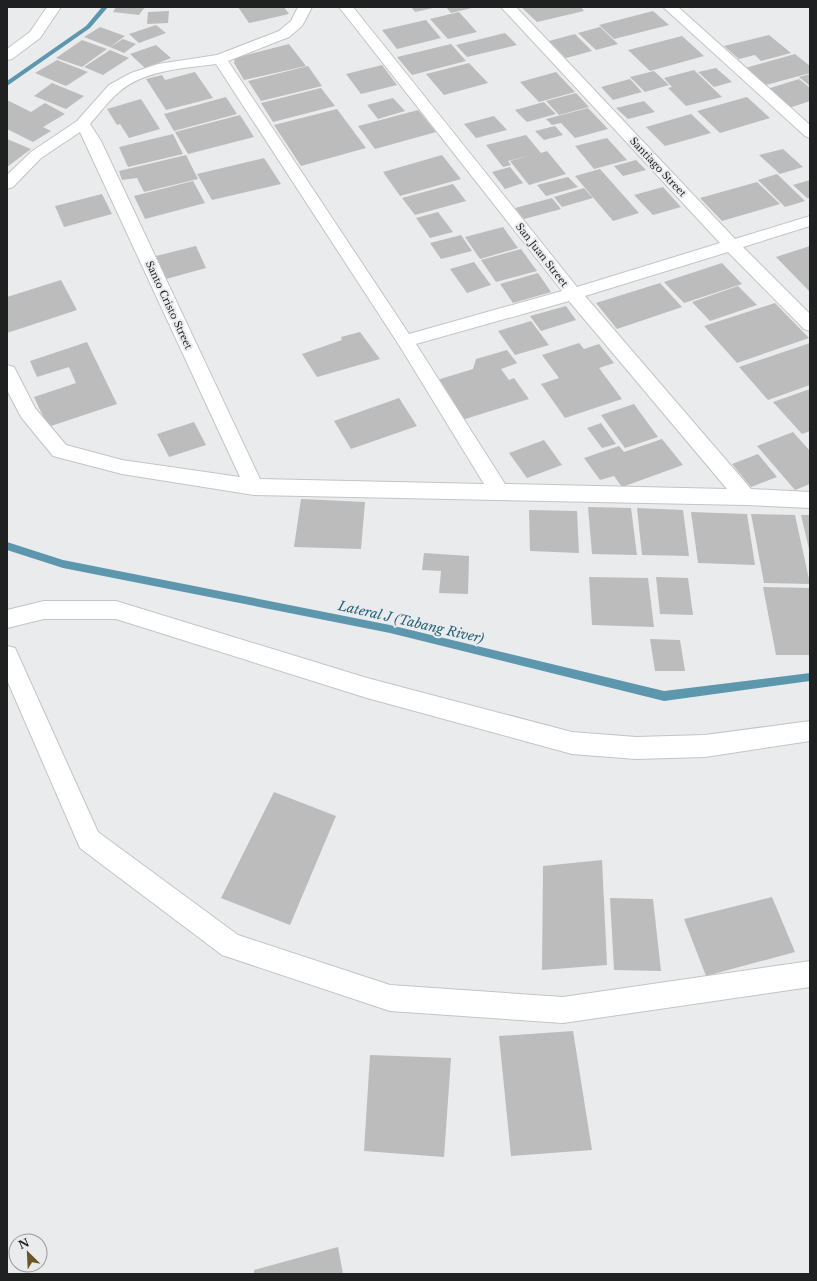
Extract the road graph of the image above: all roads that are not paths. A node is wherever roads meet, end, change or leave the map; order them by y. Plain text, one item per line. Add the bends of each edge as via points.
1 (54, 7) edge
2 (305, 7) edge
3 (346, 7) edge
4 (508, 7) edge
5 (670, 7) edge
6 (7, 56) edge
7 (220, 59) junction
8 (82, 124) junction
9 (810, 133) edge
10 (7, 184) edge
11 (810, 221) edge
12 (730, 245) junction
13 (573, 294) junction
14 (810, 326) edge
15 (405, 341) junction
16 (7, 372) edge
17 (254, 487) junction
18 (499, 492) junction
19 (746, 497) junction
20 (810, 500) edge
21 (7, 619) edge
22 (7, 655) edge
23 (810, 731) edge
24 (810, 974) edge

1 - 6 street via 35,34
2 - 7 street via 297,23 284,34
3 - 13 street, San Juan Street
4 - 12 street, Santiago Street
5 - 9 street
7 - 8 street via 163,67 136,76 114,88
7 - 15 street
8 - 10 street via 36,155
8 - 17 street, Santo Cristo Street via 93,141
11 - 12 street
12 - 13 street
12 - 14 street, Santiago Street
13 - 15 street
13 - 19 street, San Juan Street
15 - 18 street
16 - 17 street via 28,412 60,451 122,466
17 - 18 street
18 - 19 street
19 - 20 street
21 - 23 street via 44,610 116,610 367,688 572,743 636,748 705,746
22 - 24 street via 89,840 231,946 390,998 563,1010

